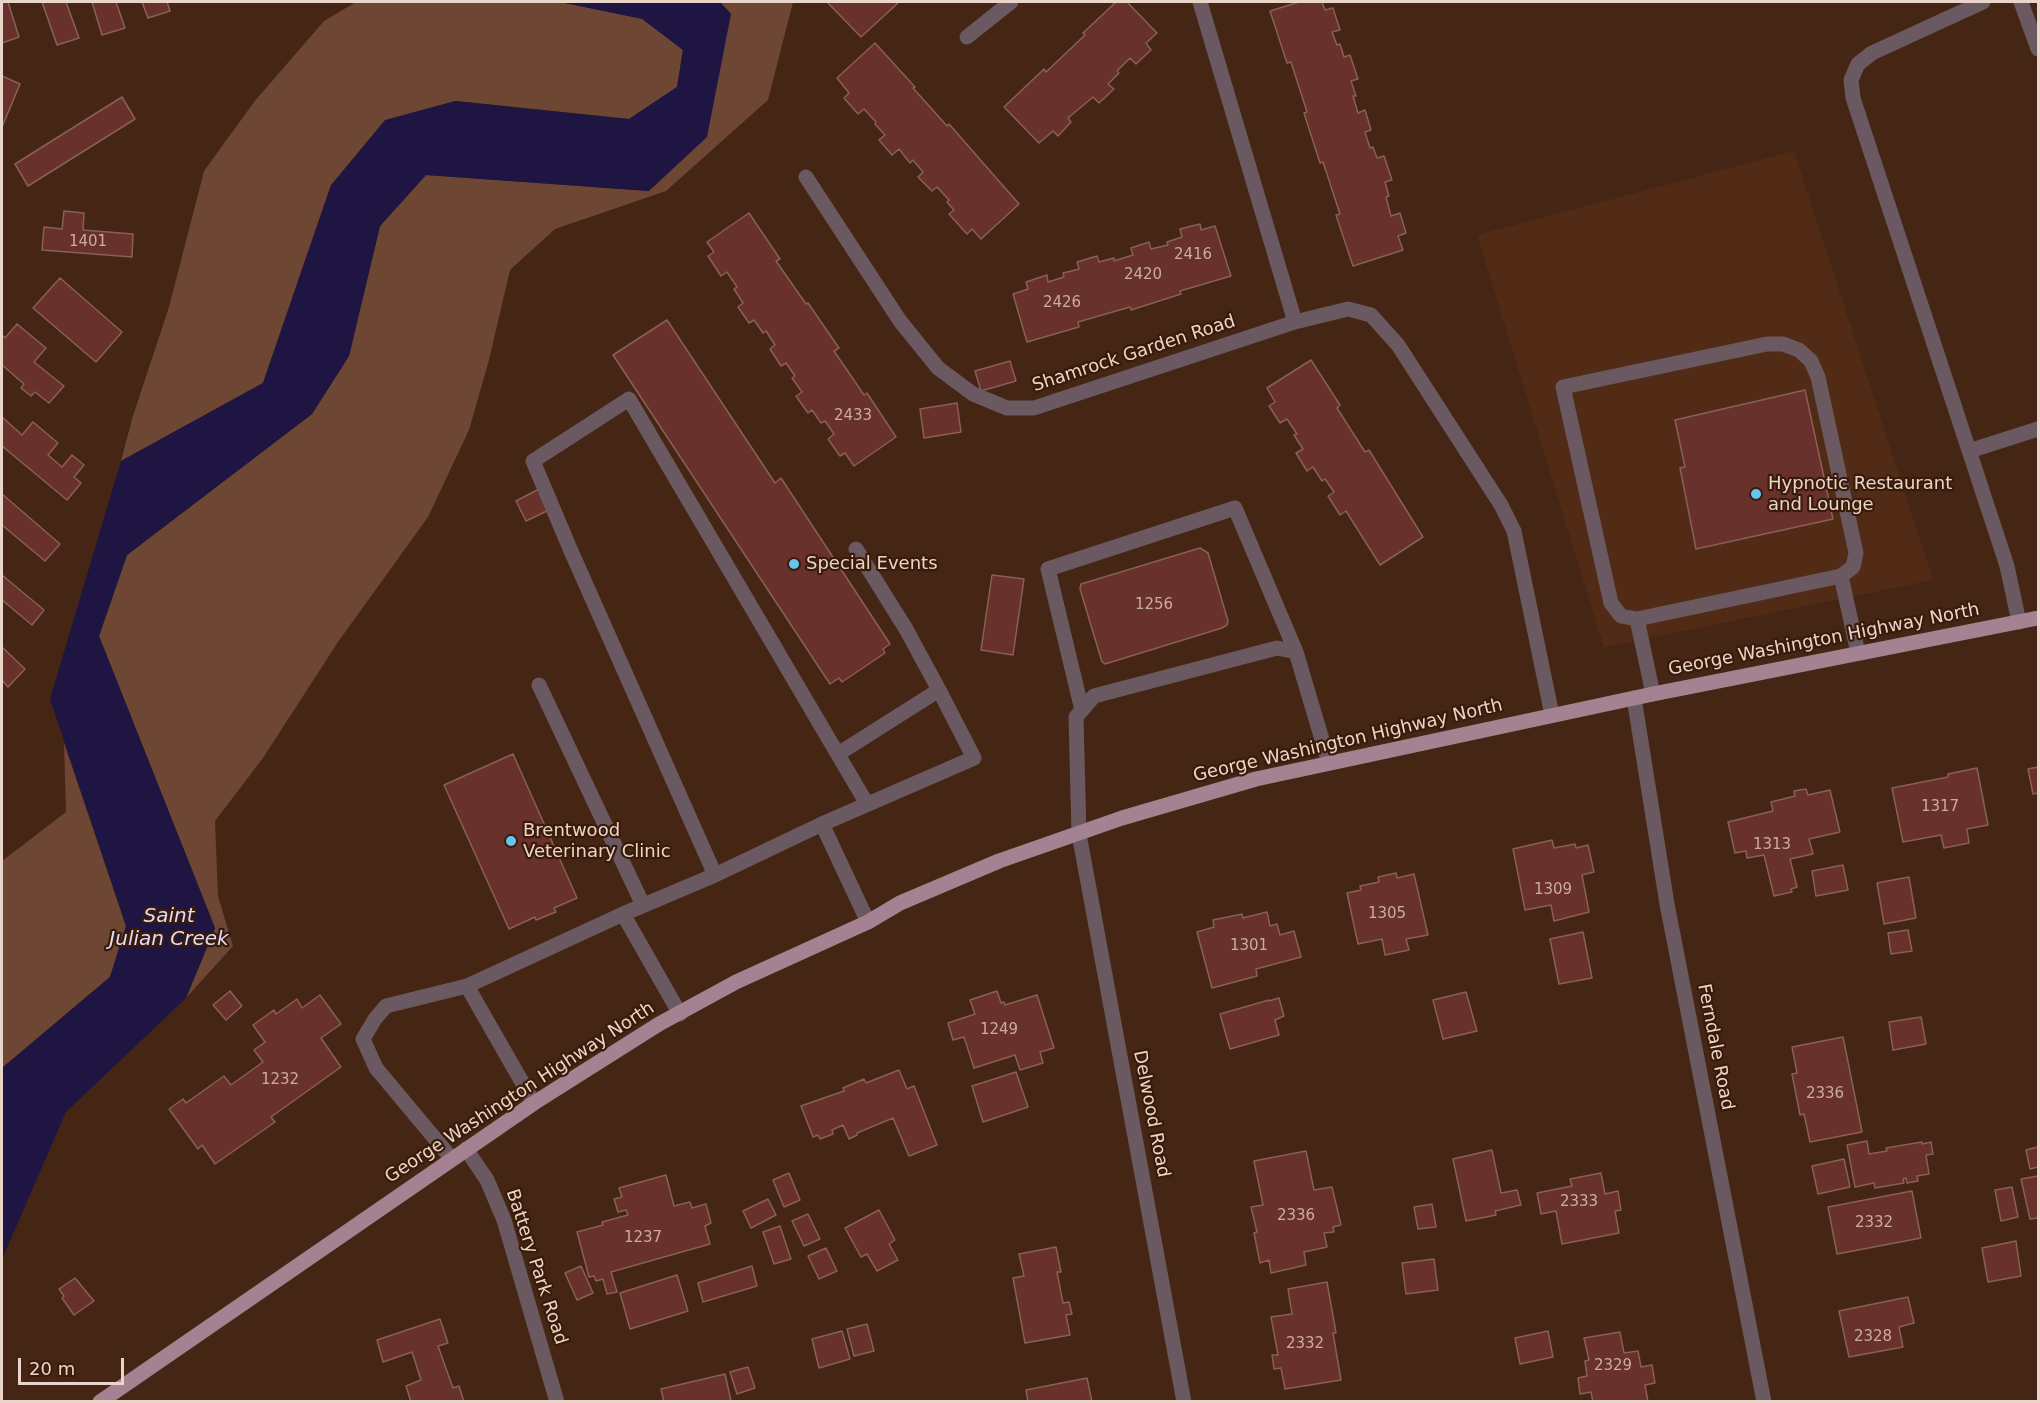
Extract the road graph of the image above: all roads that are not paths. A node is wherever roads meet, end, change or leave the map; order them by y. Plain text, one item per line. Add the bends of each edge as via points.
1 (1011, 2) edge
2 (1200, 2) edge
3 (1983, 2) edge
4 (2021, 2) edge
5 (967, 37) dead end
6 (2038, 49) edge
7 (806, 177) dead end
8 (1295, 322) junction
9 (2038, 429) edge
10 (1969, 451) junction
11 (856, 549) dead end
12 (1841, 576) junction
13 (2038, 618) edge
14 (1637, 619) junction
15 (2019, 622) junction
16 (1296, 652) junction
17 (1858, 653) junction
18 (539, 685) dead end
19 (939, 690) junction
20 (1653, 694) junction
21 (1634, 698) junction
22 (1082, 710) junction
23 (1552, 715) junction
24 (838, 754) junction
25 (1329, 763) junction
26 (867, 804) junction
27 (822, 824) junction
28 (1079, 834) junction
29 (715, 875) junction
30 (643, 905) junction
31 (622, 914) junction
32 (868, 922) junction
33 (467, 986) junction
34 (680, 1014) junction
35 (534, 1103) junction
36 (466, 1149) junction
37 (452, 1159) junction
38 (100, 1401) edge
39 (557, 1401) edge
40 (1184, 1401) edge
41 (1764, 1401) edge

1 - 5 street
2 - 8 street
3 - 10 street via 1872,53 1858,64 1851,80 1852,98
4 - 6 street
7 - 8 street, Shamrock Garden Road via 900,321 938,368 973,394 1007,408 1034,408
8 - 23 street, Shamrock Garden Road via 1348,309 1371,315 1398,345 1514,531
9 - 10 street
10 - 15 street via 2007,566
11 - 19 street via 906,628
12 - 14 street
12 - 14 street via 1853,567 1856,553 1818,377 1811,361 1799,350 1784,344 1767,344 1563,387 1611,603 1621,616
12 - 17 street
13 - 15 main road, George Washington Highway North
14 - 20 street
15 - 17 main road, George Washington Highway North
16 - 22 street via 1277,648 1094,696
16 - 22 street via 1235,508 1048,569
16 - 25 street
17 - 20 main road, George Washington Highway North
18 - 30 street
19 - 24 street
19 - 26 street via 974,758
20 - 21 main road, George Washington Highway North
21 - 23 main road, George Washington Highway North
21 - 41 street, Ferndale Road via 1667,904
22 - 28 street, Delwood Road via 1076,717
23 - 25 main road, George Washington Highway North
24 - 26 street
24 - 29 street via 629,399 533,461
25 - 28 main road, George Washington Highway North via 1256,779
26 - 27 street
27 - 29 street
27 - 32 street
28 - 32 main road, George Washington Highway North via 999,861 900,903
28 - 40 street, Delwood Road
29 - 30 street
30 - 31 street
31 - 33 street
31 - 34 street
32 - 34 main road, George Washington Highway North via 736,982
33 - 35 street
33 - 37 street via 386,1006 363,1040 376,1068
34 - 35 main road, George Washington Highway North
35 - 36 main road, George Washington Highway North
36 - 37 main road, George Washington Highway North
36 - 39 street, Battery Park Road via 487,1180 504,1220
37 - 38 main road, George Washington Highway North

